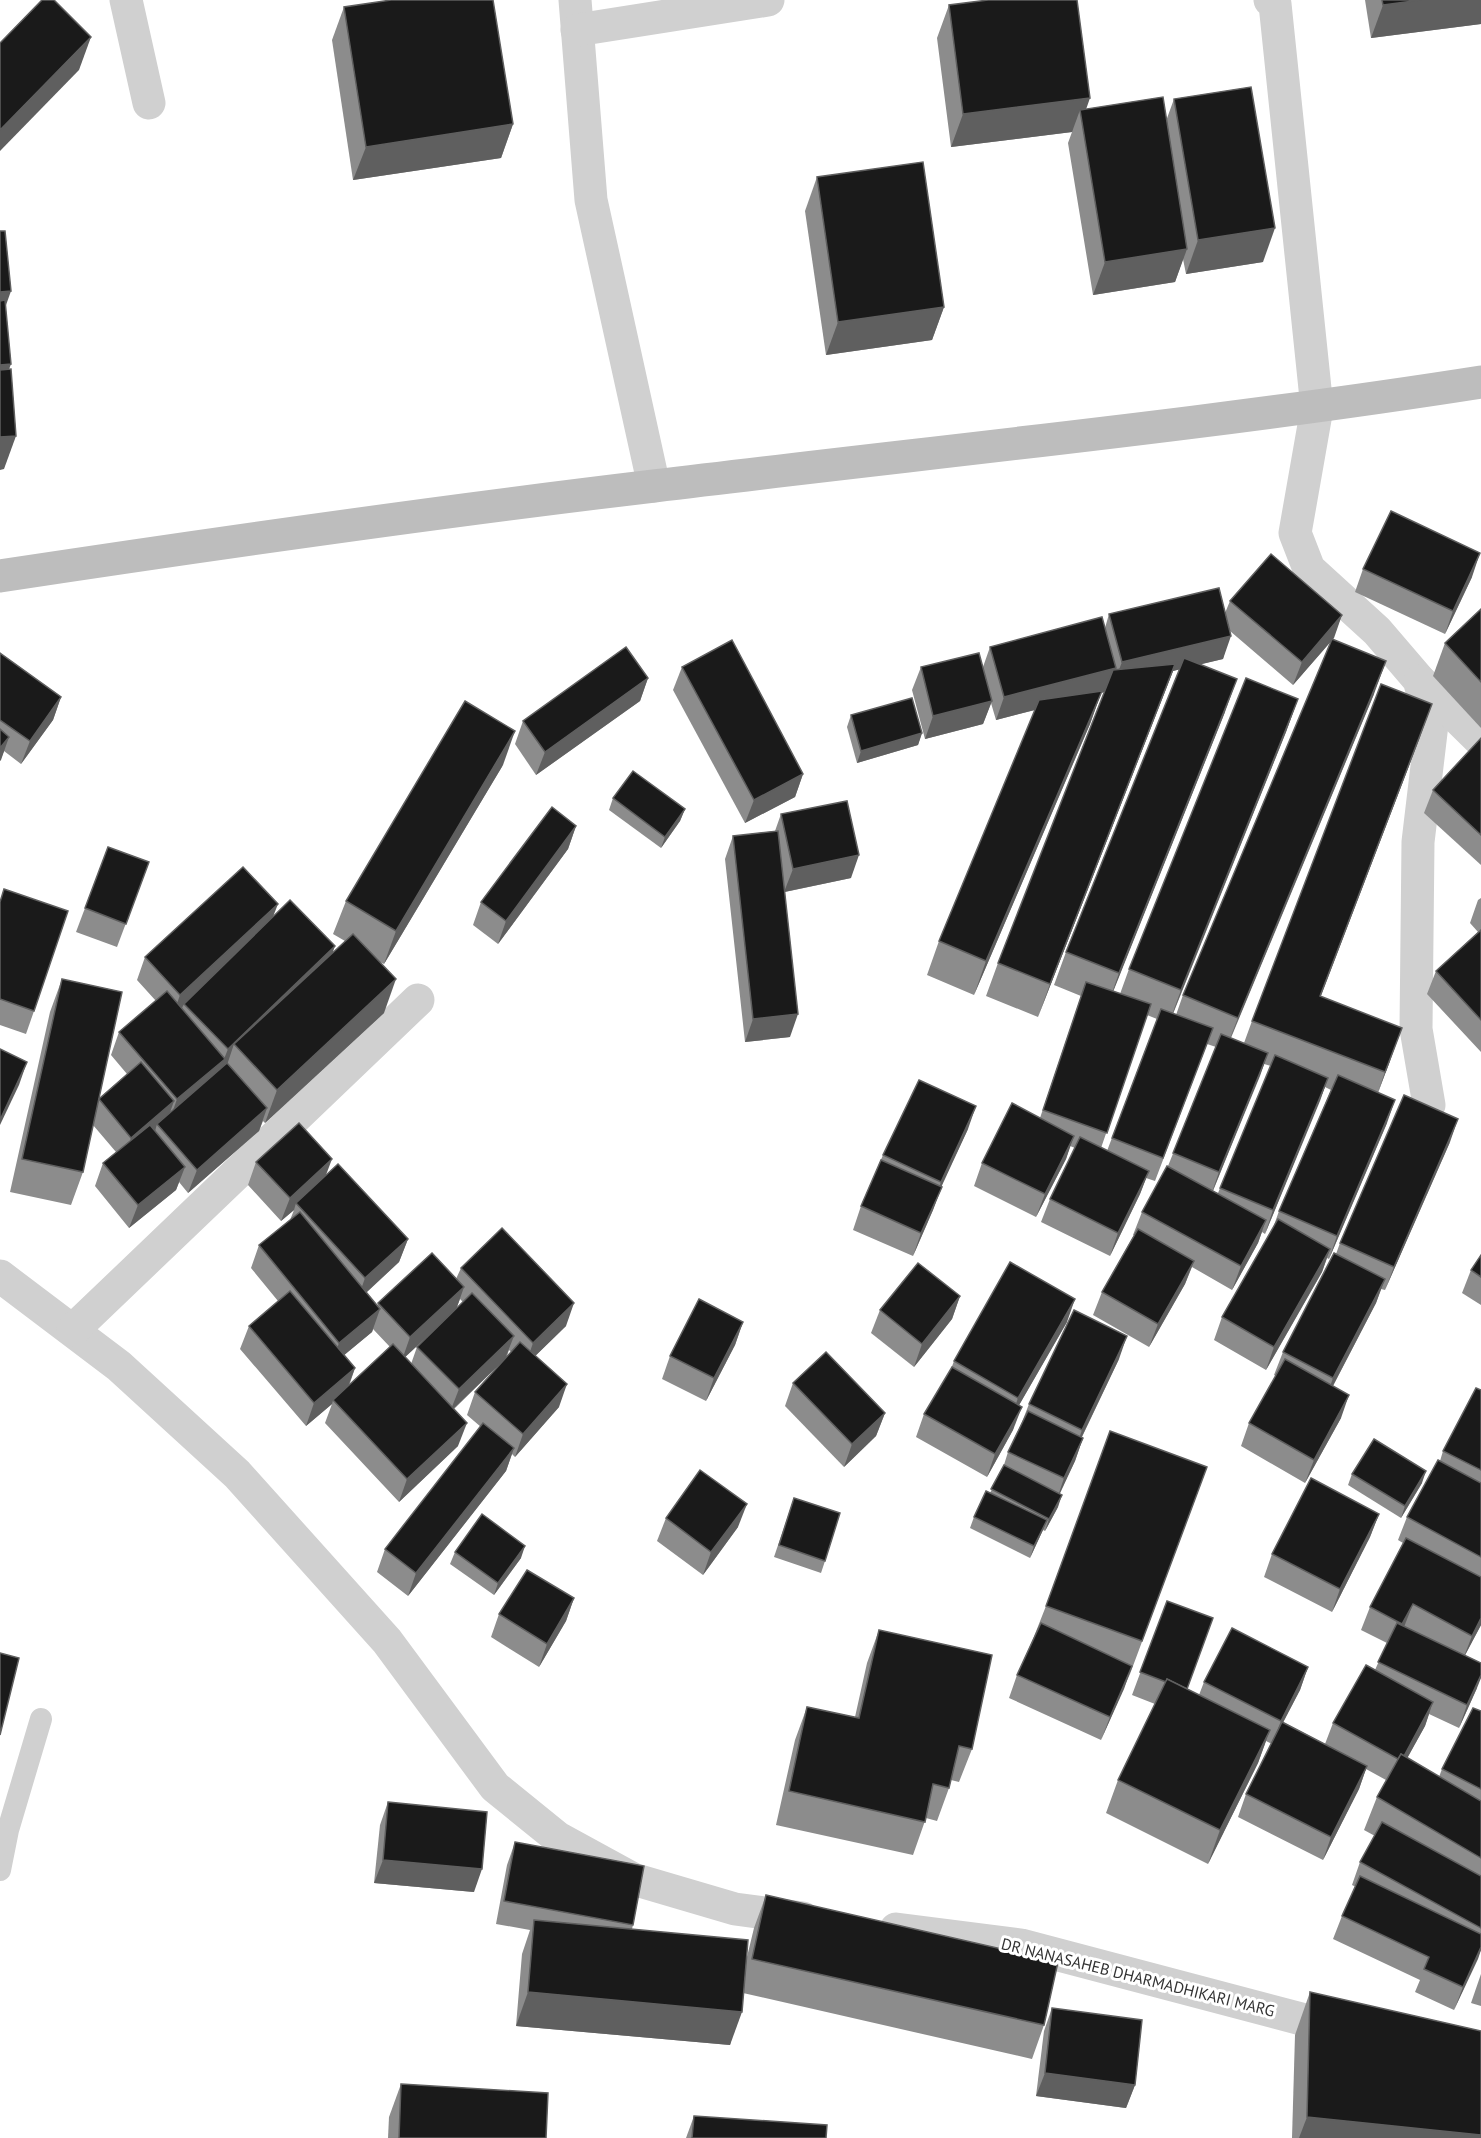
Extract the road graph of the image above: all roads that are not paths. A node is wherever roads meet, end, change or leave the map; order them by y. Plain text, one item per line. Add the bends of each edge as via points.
1 (126, 0) edge
2 (768, 0) edge
3 (1270, 0) edge
4 (576, 15) edge
5 (149, 103) dead end
6 (1481, 382) edge
7 (1317, 408) junction
8 (654, 486) junction
9 (0, 576) edge
10 (1419, 680) junction
11 (1481, 741) edge
12 (418, 1000) dead end
13 (1429, 1104) edge
14 (0, 1276) edge
15 (73, 1330) junction
16 (41, 1719) dead end
17 (0, 1870) edge
18 (1370, 2037) edge

1 - 5 street
2 - 4 street
3 - 7 street via 1275,4
4 - 8 street via 591,200
6 - 7 street
7 - 8 street
7 - 10 street via 1295,532 1309,569 1377,631
8 - 9 street via 291,532
10 - 11 street
10 - 13 street via 1432,724 1418,842 1416,1029
12 - 15 street
14 - 15 street, DR NANASAHEB DHARMADHIKARI MARG
15 - 18 street, DR NANASAHEB DHARMADHIKARI MARG via 119,1366 237,1474 387,1641 495,1787 558,1838 633,1880 735,1909 1021,1945
16 - 17 lane

